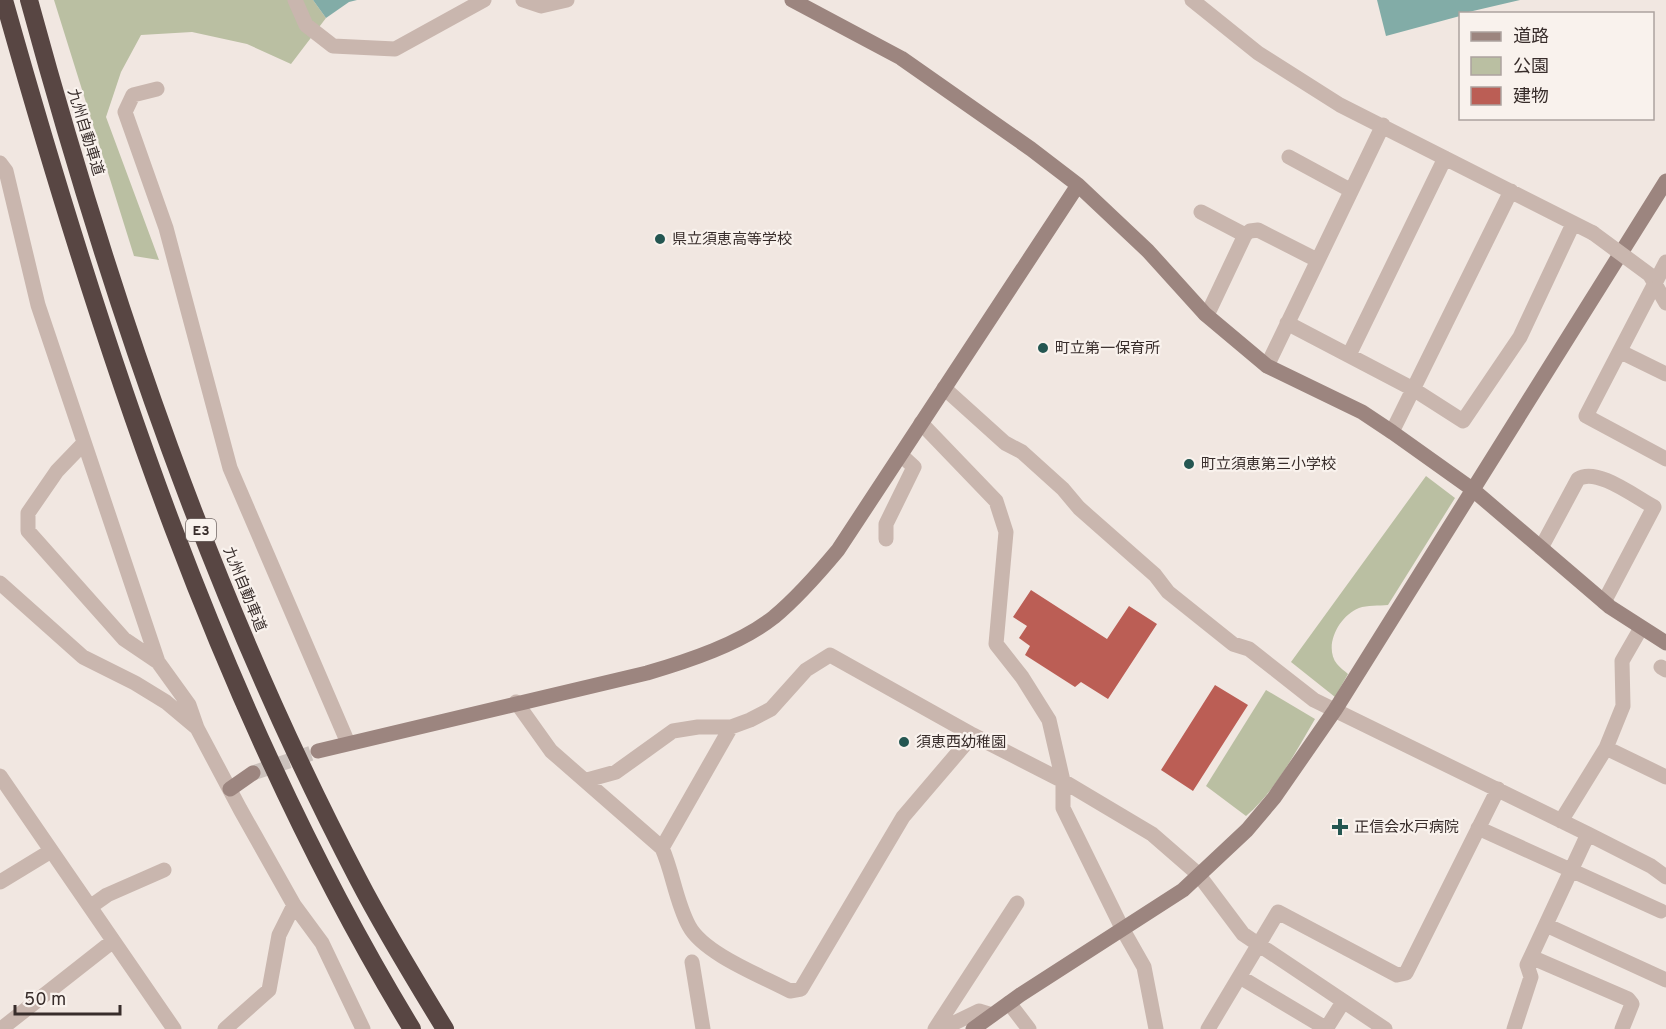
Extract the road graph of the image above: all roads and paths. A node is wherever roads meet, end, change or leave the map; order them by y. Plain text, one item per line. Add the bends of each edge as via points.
1 (4, 0) edge
2 (29, 0) edge
3 (295, 0) edge
4 (484, 0) edge
5 (523, 0) edge
6 (567, 0) edge
7 (792, 0) edge
8 (1192, 0) edge
9 (158, 89) dead end
10 (1383, 125) junction
11 (1289, 157) dead end
12 (1445, 158) junction
13 (0, 163) edge
14 (1666, 181) edge
15 (1078, 186) junction
16 (1350, 190) junction
17 (1511, 191) junction
18 (1201, 212) dead end
19 (1574, 224) junction
20 (1245, 235) junction
21 (1317, 260) junction
22 (1666, 262) edge
23 (1653, 279) junction
24 (1666, 303) edge
25 (1205, 314) junction
26 (1287, 323) junction
27 (1621, 352) junction
28 (1349, 355) junction
29 (1267, 366) junction
30 (1666, 374) edge
31 (944, 388) junction
32 (1413, 389) junction
33 (921, 423) junction
34 (1392, 432) junction
35 (83, 444) junction
36 (902, 455) junction
37 (1666, 459) edge
38 (1472, 489) junction
39 (886, 539) dead end
40 (1541, 548) junction
41 (0, 583) edge
42 (1604, 602) junction
43 (1641, 628) junction
44 (1665, 640) edge
45 (158, 662) junction
46 (516, 702) junction
47 (1335, 710) junction
48 (731, 727) junction
49 (197, 728) junction
50 (973, 735) junction
51 (348, 743) junction
52 (1606, 748) junction
53 (318, 751) tunnel mouth
54 (254, 773) tunnel mouth
55 (0, 776) edge
56 (1666, 777) edge
57 (587, 780) junction
58 (1063, 781) junction
59 (230, 789) junction
60 (1498, 789) junction
61 (1562, 821) junction
62 (1478, 828) junction
63 (1588, 834) junction
64 (662, 848) junction
65 (51, 851) junction
66 (164, 870) dead end
67 (1571, 871) junction
68 (1198, 874) junction
69 (1666, 877) edge
70 (0, 882) edge
71 (1017, 903) dead end
72 (294, 905) junction
73 (90, 907) junction
74 (1661, 910) dead end
75 (1546, 925) junction
76 (1123, 930) junction
77 (389, 937) junction
78 (113, 941) junction
79 (1259, 946) junction
80 (1531, 957) junction
81 (692, 962) dead end
82 (1240, 977) junction
83 (1666, 980) edge
84 (1343, 1002) junction
85 (1009, 1003) junction
86 (992, 1015) junction
87 (1216, 1026) edge
88 (227, 1028) edge
89 (1, 1029) edge
90 (174, 1029) edge
91 (363, 1029) edge
92 (410, 1029) edge
93 (445, 1029) edge
94 (452, 1029) edge
95 (703, 1029) edge
96 (935, 1029) edge
97 (973, 1029) edge
98 (1029, 1029) edge
99 (1155, 1029) edge
100 (1326, 1029) edge
101 (1385, 1029) edge
102 (1514, 1029) edge
103 (1622, 1029) edge

1 - 92 highway, E3 via 75,241 145,454 201,599 266,755 340,903
2 - 77 highway, 九州自動車道 / E3 via 119,296 225,593 294,749
3 - 4 street via 306,25 333,46 395,49
5 - 6 street via 541,6
7 - 15 street via 901,58
8 - 10 street via 1258,52 1340,105
9 - 51 street via 133,95 125,112 166,228 230,468
10 - 12 street
10 - 16 street
11 - 16 street
12 - 17 street
12 - 28 street
13 - 35 street via 6,171 38,305
14 - 38 street
15 - 25 street via 1148,251
15 - 31 street
16 - 21 street
17 - 19 street
17 - 32 street
18 - 20 street
19 - 23 street, bridge via 1593,233
19 - 32 street via 1520,337 1463,421
20 - 21 street via 1258,230
20 - 25 street
21 - 26 street
22 - 23 street
23 - 24 street
23 - 27 street
25 - 29 street
26 - 28 street
26 - 29 street
27 - 30 street
27 - 37 street via 1586,416
28 - 32 street
29 - 34 street via 1362,412
31 - 33 street
31 - 47 street via 1005,443 1022,452 1202,620 1233,644 1249,649 1314,700
32 - 34 street
33 - 36 street
33 - 58 street via 996,501 1003,516 1006,532 996,644 1049,720
34 - 38 street
35 - 45 street
35 - 45 street via 57,471 28,513 28,531 124,639
36 - 39 street via 914,466 886,524
36 - 46 street via 838,550 810,585 772,618 691,660
38 - 40 street
38 - 47 street
40 - 42 street
40 - 42 street via 1578,479 1586,474 1598,476 1654,507
41 - 49 street via 83,657 135,683
42 - 43 street
43 - 44 street
43 - 52 street via 1622,661 1623,706
45 - 49 street via 189,705
46 - 51 street
46 - 57 street via 551,751
47 - 60 street
47 - 68 street via 1274,798
48 - 50 street via 771,709 807,670 830,655
48 - 57 street via 673,731 616,772
48 - 64 street
49 - 59 street
50 - 58 street
50 - 64 street via 903,817 801,989 790,991 700,941 684,916
51 - 53 street
52 - 56 street
52 - 61 street
54 - 59 street
55 - 65 street
57 - 64 street
58 - 68 street via 1152,834
58 - 76 street via 1064,808
59 - 72 street
60 - 61 street
60 - 62 street
61 - 63 street
62 - 67 street
62 - 79 street via 1406,973 1397,975 1278,912
63 - 67 street
63 - 69 street
65 - 70 street
65 - 73 street
66 - 73 street via 107,895
67 - 74 street
67 - 75 street
68 - 76 street via 1183,890
68 - 79 street via 1236,925
71 - 96 street
72 - 88 street via 279,935 269,990
72 - 91 street via 322,943
73 - 78 street
75 - 80 street
75 - 83 street
76 - 85 street
76 - 99 street via 1144,967
77 - 93 highway, 九州自動車道 / E3
77 - 94 highway
78 - 89 street
78 - 90 street
79 - 82 street
79 - 84 street
80 - 102 street via 1527,965 1532,977
80 - 103 street via 1628,999 1632,1004
81 - 95 street
82 - 87 street
82 - 100 street
84 - 100 street
84 - 101 street
85 - 86 street
85 - 98 street
86 - 96 street via 979,1011
86 - 97 street

